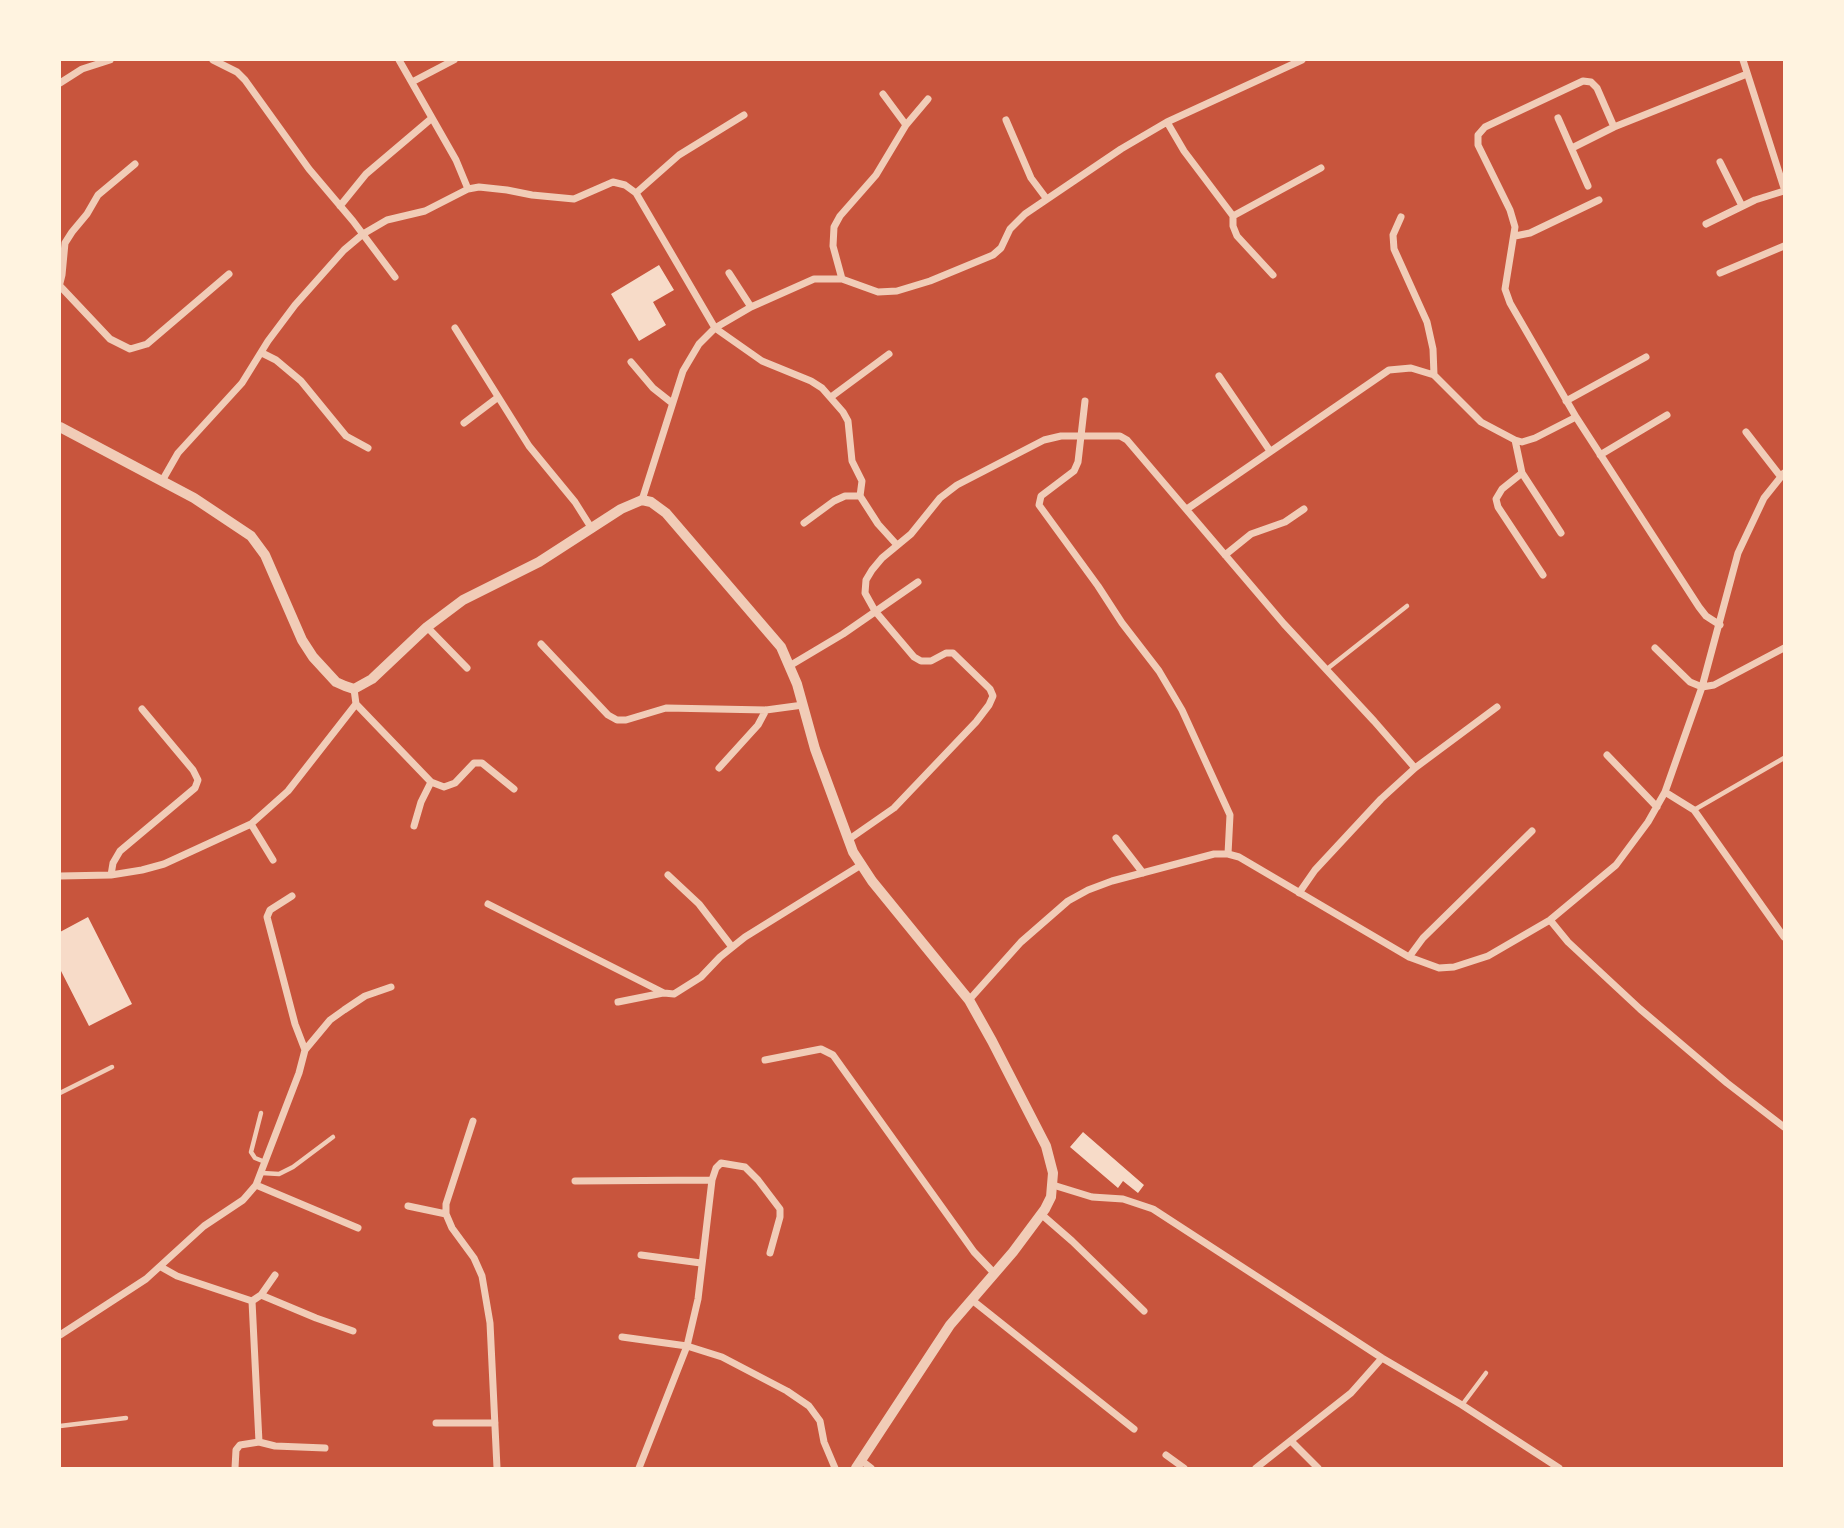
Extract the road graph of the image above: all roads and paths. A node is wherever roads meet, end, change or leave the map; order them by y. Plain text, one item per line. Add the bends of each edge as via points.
1 (110, 60) edge
2 (213, 60) edge
3 (399, 60) edge
4 (454, 60) edge
5 (1303, 60) edge
6 (1743, 60) edge
7 (1747, 74) junction
8 (412, 82) junction
9 (60, 83) edge
10 (883, 94) dead end
11 (928, 99) dead end
12 (744, 115) dead end
13 (432, 118) junction
14 (1558, 118) dead end
15 (1006, 120) dead end
16 (1167, 122) junction
17 (906, 125) junction
18 (1614, 127) junction
19 (1572, 148) junction
20 (1720, 162) dead end
21 (135, 164) dead end
22 (1321, 168) dead end
23 (1588, 186) dead end
24 (468, 189) junction
25 (1784, 190) edge
26 (636, 193) junction
27 (1046, 198) junction
28 (1599, 201) dead end
29 (340, 206) junction
30 (1742, 206) junction
31 (1233, 216) junction
32 (1401, 217) dead end
33 (1706, 224) dead end
34 (363, 234) junction
35 (1515, 236) junction
36 (1784, 246) edge
37 (729, 273) dead end
38 (1720, 273) dead end
39 (229, 274) dead end
40 (1273, 275) dead end
41 (395, 277) dead end
42 (842, 279) junction
43 (60, 285) edge
44 (67, 295) junction
45 (60, 303) edge
46 (751, 307) junction
47 (455, 328) dead end
48 (715, 328) junction
49 (262, 353) junction
50 (889, 354) dead end
51 (1646, 356) dead end
52 (631, 362) dead end
53 (1434, 375) junction
54 (1219, 376) dead end
55 (831, 397) junction
56 (497, 398) junction
57 (1085, 401) dead end
58 (1566, 401) junction
59 (672, 403) junction
60 (1667, 415) dead end
61 (1576, 417) junction
62 (464, 423) dead end
63 (60, 427) edge
64 (1746, 432) dead end
65 (1081, 435) junction
66 (1515, 440) junction
67 (368, 448) dead end
68 (1270, 451) junction
69 (1600, 455) junction
70 (1522, 473) junction
71 (1783, 475) edge
72 (162, 481) junction
73 (860, 496) junction
74 (642, 500) junction
75 (1187, 509) junction
76 (1304, 509) dead end
77 (804, 523) dead end
78 (592, 528) junction
79 (1561, 533) dead end
80 (897, 545) junction
81 (1225, 555) junction
82 (1543, 575) dead end
83 (918, 582) dead end
84 (1407, 606) dead end
85 (875, 611) junction
86 (1720, 625) junction
87 (427, 627) junction
88 (541, 644) dead end
89 (1655, 648) dead end
90 (1784, 648) edge
91 (790, 665) junction
92 (467, 668) dead end
93 (1326, 669) junction
94 (1702, 687) junction
95 (354, 689) junction
96 (356, 704) junction
97 (803, 705) junction
98 (1497, 707) dead end
99 (142, 709) dead end
100 (766, 710) junction
101 (1607, 755) dead end
102 (1784, 758) edge
103 (719, 768) dead end
104 (1415, 768) junction
105 (431, 782) junction
106 (514, 789) dead end
107 (1665, 793) junction
108 (1657, 807) junction
109 (1694, 810) junction
110 (251, 824) junction
111 (414, 826) dead end
112 (1532, 831) dead end
113 (1116, 838) dead end
114 (848, 840) junction
115 (1228, 854) junction
116 (273, 860) dead end
117 (861, 865) junction
118 (1143, 873) junction
119 (668, 874) dead end
120 (60, 876) edge
121 (111, 876) junction
122 (1299, 893) junction
123 (292, 896) dead end
124 (488, 904) dead end
125 (1550, 920) junction
126 (1784, 937) edge
127 (732, 947) junction
128 (1409, 957) junction
129 (391, 987) dead end
130 (664, 993) junction
131 (969, 1000) junction
132 (618, 1002) dead end
133 (305, 1049) junction
134 (765, 1060) dead end
135 (112, 1068) dead end
136 (60, 1093) edge
137 (261, 1113) dead end
138 (473, 1121) dead end
139 (1784, 1127) edge
140 (333, 1137) dead end
141 (266, 1162) junction
142 (262, 1173) junction
143 (712, 1180) junction
144 (575, 1181) dead end
145 (256, 1185) junction
146 (1054, 1185) junction
147 (408, 1206) dead end
148 (446, 1214) junction
149 (1041, 1214) junction
150 (358, 1228) dead end
151 (770, 1252) dead end
152 (641, 1255) dead end
153 (701, 1263) junction
154 (161, 1267) junction
155 (995, 1273) junction
156 (275, 1275) dead end
157 (261, 1295) junction
158 (972, 1300) junction
159 (252, 1301) junction
160 (1144, 1311) dead end
161 (353, 1331) dead end
162 (60, 1335) edge
163 (622, 1337) dead end
164 (687, 1346) junction
165 (1382, 1358) junction
166 (1486, 1373) dead end
167 (1462, 1405) junction
168 (126, 1418) dead end
169 (436, 1423) dead end
170 (495, 1423) junction
171 (60, 1426) edge
172 (1134, 1429) dead end
173 (1291, 1441) junction
174 (259, 1442) junction
175 (325, 1448) dead end
176 (1166, 1455) dead end
177 (863, 1466) edge
178 (235, 1468) edge
179 (497, 1468) edge
180 (639, 1468) edge
181 (835, 1468) edge
182 (1184, 1468) edge
183 (1256, 1468) edge
184 (1318, 1468) edge
185 (1559, 1468) edge

1 - 9 street via 82,69
2 - 29 street via 245,80
3 - 8 street
4 - 8 street
5 - 16 street
6 - 7 street
7 - 18 street
7 - 25 street
8 - 13 street
10 - 17 street
11 - 17 street
12 - 26 street via 679,155
13 - 24 street
13 - 29 street via 366,174
14 - 19 street
15 - 27 street via 1031,178
16 - 27 street
16 - 31 street
17 - 42 street via 876,174 834,227 833,246
18 - 19 street
18 - 35 street via 1597,89 1583,81 1485,127 1478,135 1478,145 1510,209
19 - 23 street
20 - 30 street
21 - 43 street via 98,195 65,243
22 - 31 street
24 - 26 street via 574,199 613,182
24 - 34 street
25 - 30 street
26 - 48 street
27 - 42 street via 1010,229 993,255 930,281 878,292
28 - 35 street
29 - 34 street
30 - 33 street
31 - 40 street via 1237,236
32 - 53 street via 1393,235 1394,249 1427,322
34 - 41 street
34 - 49 street via 295,305
35 - 58 street via 1505,289
36 - 38 street
37 - 46 street
39 - 44 street via 140,348 130,349 110,339
42 - 46 street via 814,279
43 - 44 street
44 - 45 street
46 - 48 street
47 - 56 street
48 - 55 street via 762,361 811,381
48 - 59 street via 689,357
49 - 67 street via 301,381 346,436
49 - 72 street via 242,383 178,453
50 - 55 street
51 - 58 street
52 - 59 street
53 - 66 street via 1481,422
53 - 68 street via 1411,368 1390,370
54 - 68 street
55 - 73 street via 848,421 852,461 862,481
56 - 62 street
56 - 78 street
57 - 65 street
58 - 61 street
59 - 74 street
60 - 69 street
61 - 66 street via 1535,439
61 - 69 street
63 - 72 street
64 - 71 street
65 - 75 street via 1128,440
65 - 80 street via 1044,440 957,485
65 - 115 street via 1074,471 1041,496 1039,505 1182,710 1230,815
66 - 70 street
68 - 75 street
69 - 86 street via 1699,607
70 - 79 street
70 - 82 street via 1496,499
71 - 86 street via 1756,513 1738,553
72 - 95 street via 251,536 265,555 313,657 336,682
73 - 77 street via 834,500
73 - 80 street
74 - 78 street
74 - 91 street via 666,513 781,647
75 - 81 street
76 - 81 street via 1251,534
78 - 87 street via 539,562 463,600
80 - 85 street via 866,580 865,593
81 - 93 street
83 - 85 street
84 - 93 lane
85 - 91 street
85 - 114 street via 914,657 931,661 953,653 993,696 976,722 894,808
86 - 94 street
87 - 92 street
87 - 95 street via 372,680
88 - 100 street via 617,720 666,708
89 - 94 street via 1690,682
90 - 94 street
91 - 97 street
93 - 104 street
94 - 107 street
95 - 96 street
96 - 105 street
96 - 110 street via 288,791
97 - 100 street
97 - 114 street
98 - 104 street
99 - 121 street via 198,780 195,788 120,851
100 - 103 street
101 - 108 street
102 - 109 lane
104 - 122 street via 1315,870
105 - 106 street via 444,788 474,763 482,763
105 - 111 street
107 - 108 street
107 - 109 street
108 - 125 street via 1616,864
109 - 126 street
110 - 116 street
110 - 121 street via 164,864
112 - 128 street
113 - 118 street
114 - 117 street
115 - 118 street via 1196,857
115 - 122 street
117 - 127 street
117 - 131 street
118 - 131 street via 1068,901 1021,942
119 - 127 street via 699,904
120 - 121 street
122 - 128 street
123 - 133 street via 267,917
124 - 130 street
125 - 128 street via 1488,956 1454,967 1439,968
125 - 139 street via 1640,1009
127 - 130 street via 687,987
129 - 133 street via 365,996 330,1020
130 - 132 street
131 - 146 street via 1046,1146
133 - 141 street
134 - 155 street via 821,1049 833,1055 974,1252
135 - 136 lane
137 - 141 lane via 251,1152
138 - 148 street
140 - 142 lane via 293,1167 279,1174
141 - 142 street
142 - 145 street
143 - 144 street
143 - 151 street via 720,1163 745,1167 758,1180 780,1209
143 - 153 street
145 - 150 street
145 - 154 street
146 - 149 street
146 - 165 street via 1153,1209
147 - 148 street
148 - 170 street via 482,1276 490,1323
149 - 155 street
149 - 160 street
152 - 153 street
153 - 164 street
154 - 159 street
154 - 162 street
155 - 158 street
156 - 157 street
157 - 159 street
157 - 161 street
158 - 172 street
158 - 177 street via 929,1354
159 - 174 street
163 - 164 street
164 - 180 street
164 - 181 street via 722,1357 809,1406 820,1421
165 - 167 street
165 - 173 street via 1351,1393
166 - 167 lane
167 - 185 street
168 - 171 lane
169 - 170 street
170 - 179 street
173 - 183 street
173 - 184 street
174 - 175 street
174 - 178 street via 240,1445
176 - 182 street

